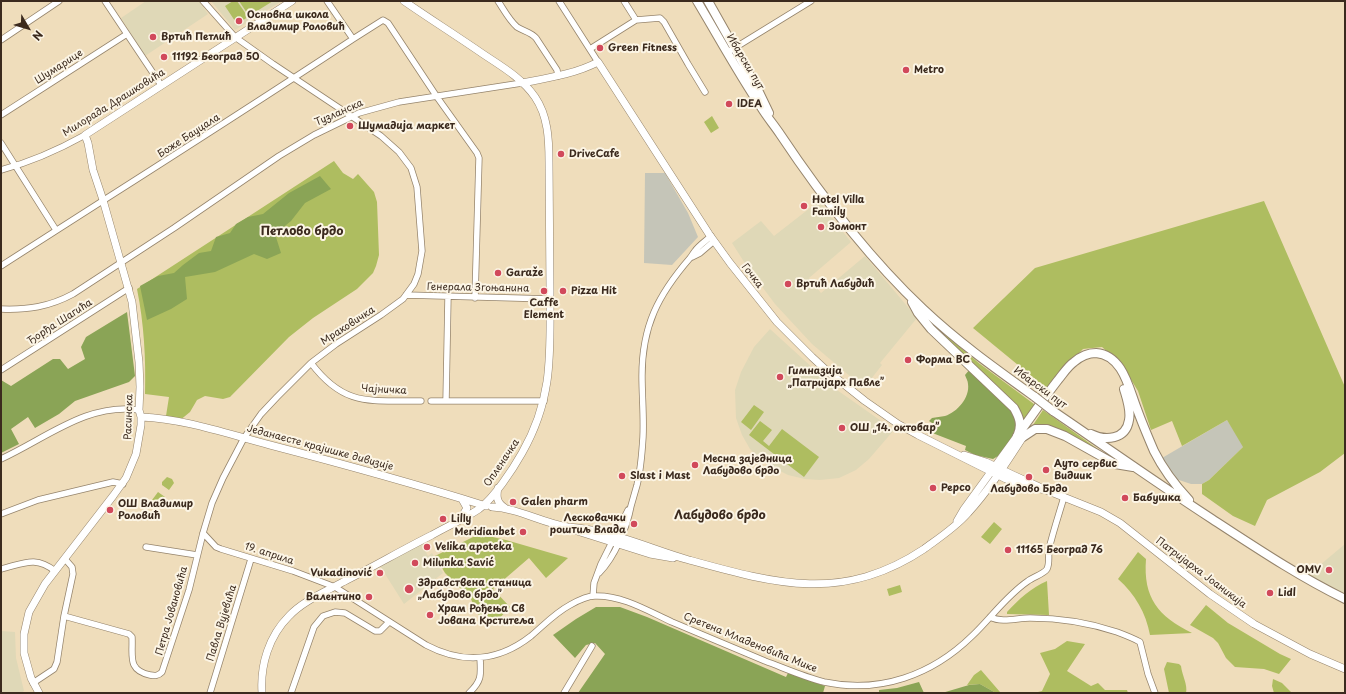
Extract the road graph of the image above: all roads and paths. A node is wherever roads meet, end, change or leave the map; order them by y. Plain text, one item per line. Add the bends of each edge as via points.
1 (59, 1) edge
2 (105, 1) edge
3 (203, 1) edge
4 (292, 1) edge
5 (327, 1) edge
6 (404, 1) edge
7 (498, 1) edge
8 (560, 1) edge
9 (624, 1) edge
10 (697, 1) edge
11 (708, 1) edge
12 (811, 1) edge
13 (636, 20) junction
14 (127, 34) junction
15 (235, 37) junction
16 (353, 39) junction
17 (1, 40) edge
18 (590, 49) junction
19 (731, 50) junction
20 (598, 62) junction
21 (558, 76) junction
22 (294, 78) junction
23 (522, 83) junction
24 (161, 85) junction
25 (705, 92) dead end
26 (437, 97) junction
27 (1, 115) edge
28 (351, 117) junction
29 (85, 135) junction
30 (1, 143) edge
31 (16, 166) junction
32 (1, 170) edge
33 (103, 200) junction
34 (56, 230) junction
35 (713, 239) junction
36 (121, 263) junction
37 (1, 266) edge
38 (129, 288) junction
39 (907, 293) junction
40 (406, 296) junction
41 (448, 297) junction
42 (475, 298) junction
43 (550, 299) junction
44 (1, 309) edge
45 (311, 363) junction
46 (1, 370) edge
47 (421, 401) dead end
48 (431, 401) dead end
49 (446, 401) junction
50 (544, 401) junction
51 (140, 413) junction
52 (1073, 424) junction
53 (1020, 437) junction
54 (244, 438) junction
55 (1, 459) edge
56 (1133, 467) junction
57 (996, 470) junction
58 (122, 484) junction
59 (499, 488) junction
60 (1064, 497) junction
61 (462, 499) junction
62 (484, 505) junction
63 (492, 507) junction
64 (1198, 509) junction
65 (509, 510) junction
66 (1, 514) edge
67 (542, 520) junction
68 (459, 521) junction
69 (203, 533) junction
70 (616, 540) junction
71 (146, 547) dead end
72 (197, 555) junction
73 (64, 559) junction
74 (251, 559) junction
75 (1, 569) edge
76 (55, 571) junction
77 (334, 587) junction
78 (593, 596) junction
79 (1345, 598) edge
80 (64, 616) junction
81 (990, 617) junction
82 (389, 622) junction
83 (592, 646) dead end
84 (480, 658) junction
85 (1345, 669) edge
86 (33, 683) junction
87 (38, 693) edge
88 (210, 693) edge
89 (262, 693) edge
90 (291, 693) edge
91 (469, 693) edge
92 (564, 693) edge
93 (1156, 693) edge

1 - 17 street
2 - 14 street
3 - 15 street, Мраковичка
4 - 15 street, Милорада Драшковића
5 - 16 street
6 - 23 street, Опленачка
7 - 21 street via 511,22 536,38 557,70
8 - 18 street, Гочка
9 - 13 street
10 - 19 main road, Ибарски пут
11 - 19 main road, Ибарски пут
12 - 19 street
13 - 18 street
13 - 25 street via 662,20
14 - 24 street
14 - 27 street, Шумарице
15 - 22 street, Мраковичка
15 - 24 street, Милорада Драшковића
16 - 22 street, Боже Бауцала
16 - 26 street, Боже Бауцала via 380,21 388,23
18 - 20 street, Гочка
19 - 39 main road, Ибарски пут via 761,108 832,208
20 - 21 street, Тузланска
20 - 35 street, Гочка
21 - 23 street, Тузланска
22 - 28 street, Мраковичка
22 - 33 street, Боже Бауцала
23 - 26 street, Тузланска
23 - 43 street, Опленачка via 532,92 538,103 548,134
24 - 29 street, Милорада Драшковића
26 - 28 street, Тузланска via 389,104
26 - 42 street via 479,158
28 - 36 street, Тузланска via 279,156
28 - 40 street, Мраковичка via 381,136 399,152 411,168 418,187 422,257 418,274
29 - 31 street, Милорада Драшковића via 45,156
29 - 33 street, Расинска
30 - 31 street
31 - 32 street, Милорада Драшковића
31 - 34 street
33 - 34 street, Боже Бауцала
33 - 36 street, Расинска
34 - 37 street, Боже Бауцала
35 - 57 street, Гочка via 738,275 777,322 826,370 898,424 959,455 979,459
35 - 70 street via 678,272 655,308 647,332 642,369 641,464 631,506
36 - 38 street, Расинска
36 - 44 street, Тузланска via 55,303 25,309
38 - 46 street, Ђорђа Шагића
38 - 51 street, Расинска via 136,329
39 - 52 main road, Ибарски пут, bridge via 946,330 996,370
39 - 53 main road via 931,329 1014,408 1020,422
40 - 41 street, Генерала Згоњанина
40 - 45 street, Мраковичка
41 - 42 street, Генерала Згоњанина
41 - 49 street
42 - 43 street, Генерала Згоњанина
43 - 50 street, Опленачка via 549,366
45 - 47 street, Чајничка via 335,388 355,398 375,401
45 - 54 street, Мраковичка via 276,396
48 - 49 street
49 - 50 street
50 - 59 street, Опленачка via 522,453
51 - 54 street, Једанаесте крајишке дивизије
51 - 55 street, Једанаесте крајишке дивизије via 114,409 87,416
51 - 58 street, Расинска via 140,434 136,454
52 - 53 main road via 1098,437 1108,439 1120,435 1127,427 1130,412 1126,395 1117,372 1104,360 1088,359 1072,370
52 - 56 main road, Ибарски пут
53 - 56 main road via 1046,429 1065,436 1115,464
53 - 57 street, Једанаесте крајишке дивизије
53 - 64 main road via 1072,363 1084,355 1105,355 1115,362 1124,375 1147,435 1163,467
54 - 61 street, Једанаесте крајишке дивизије
54 - 69 street, Мраковичка via 220,483
56 - 64 main road, Ибарски пут
57 - 60 street, Патријарха Јоаникија
57 - 70 street, Једанаесте крајишке дивизије via 970,511 922,550 893,567 864,577 834,583 780,582 749,576 688,559 658,555
58 - 66 street via 113,482 38,500
58 - 73 street, Расинска
59 - 62 street, Опленачка
59 - 65 street via 498,502
60 - 81 street, Сретена Младеновића Мике via 1046,570 1015,591
60 - 85 street, Патријарха Јоаникија via 1113,519 1210,594 1254,624 1310,654
61 - 62 street, Једанаесте крајишке дивизије
61 - 68 street via 466,509
62 - 63 street, Једанаесте крајишке дивизије
62 - 68 street, Опленачка
63 - 65 street, Једанаесте крајишке дивизије
63 - 67 street, Једанаесте крајишке дивизије via 508,515
64 - 79 main road, Ибарски пут via 1284,565
65 - 67 street, Једанаесте крајишке дивизије
67 - 70 street, Једанаесте крајишке дивизије via 568,527 579,527
68 - 77 street, Опленачка
69 - 72 street, Мраковичка
69 - 74 street, 19. априла via 218,548
70 - 78 street via 601,564 594,583
71 - 72 street, Петра Јовановића
72 - 80 street, Петра Јовановића via 177,629 164,670 160,674 142,673 137,670 132,637 129,634
73 - 76 street, Расинска
73 - 80 street via 70,564 73,574
74 - 77 street, 19. априла
74 - 88 street, Павла Вујевића
75 - 76 street via 36,561
76 - 86 street, Расинска via 29,612 24,634 24,653
77 - 82 street, 19. априла
77 - 89 street, Опленачка via 295,610 275,633 263,666
78 - 81 street, Сретена Младеновића Мике via 626,601 802,675 824,682 860,686 894,682 928,670 960,648
78 - 84 street, Сретена Младеновића Мике via 565,608 516,646 499,654
80 - 86 street via 56,666
81 - 93 street via 999,620 1071,620 1132,638 1140,642
82 - 84 street, Сретена Младеновића Мике via 439,651 458,657
82 - 90 street via 380,631 375,631 345,613 335,612 323,616 314,627
83 - 92 street
84 - 91 street via 480,678
86 - 87 street, Расинска

